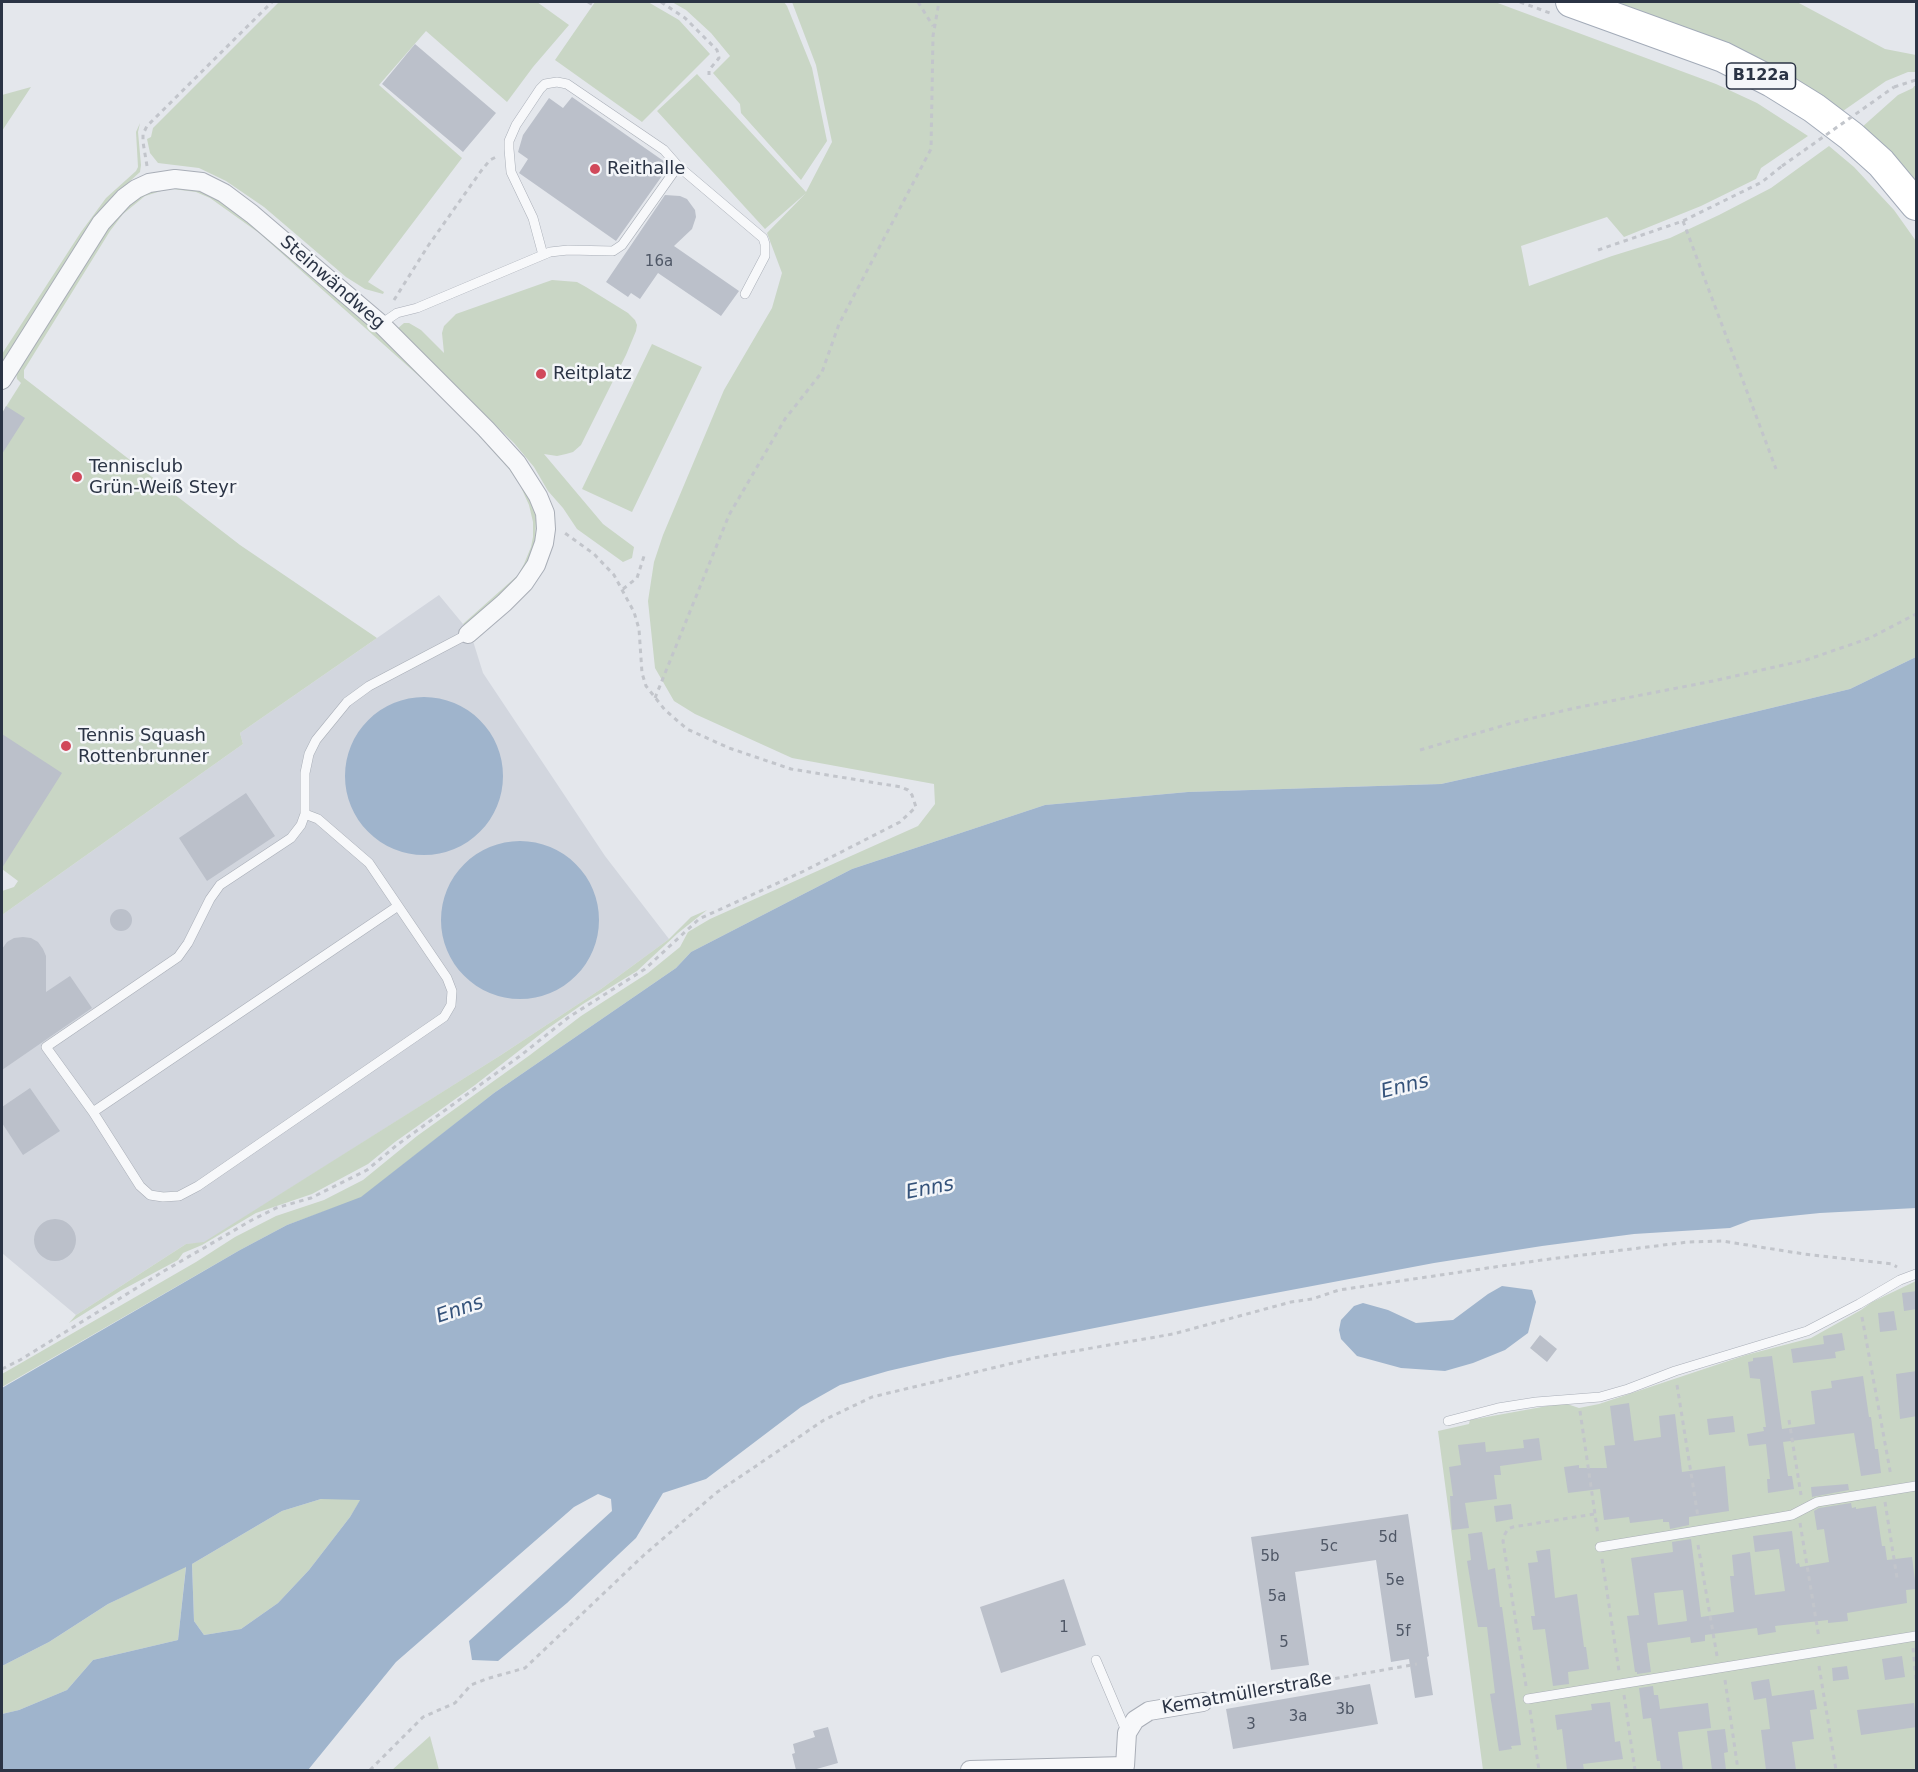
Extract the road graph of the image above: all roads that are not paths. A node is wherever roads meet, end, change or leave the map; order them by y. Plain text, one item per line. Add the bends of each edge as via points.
1 (1562, 8) edge
2 (678, 166) junction
3 (1917, 205) edge
4 (543, 255) junction
5 (745, 294) dead end
6 (384, 321) junction
7 (2, 380) edge
8 (468, 634) joint
9 (305, 814) junction
10 (398, 906) junction
11 (93, 1113) junction
12 (1914, 1274) edge
13 (1448, 1422) dead end
14 (1917, 1486) edge
15 (1600, 1547) road end
16 (1914, 1637) edge
17 (1096, 1660) dead end
18 (1528, 1699) road end
19 (1203, 1702) road end
20 (1127, 1733) junction
21 (1127, 1768) edge
22 (970, 1770) edge

1 - 3 main road, B122a via 1723,57 1772,82 1851,136 1881,163
2 - 4 lane via 622,245 613,251 568,250
2 - 4 lane via 664,150 567,84 551,82 540,89 516,125 509,141 509,154 511,172 533,218
2 - 5 lane via 763,238 765,256
4 - 6 lane
6 - 7 street, Steinwändweg via 224,194 202,182 161,180 136,189 101,223
6 - 8 street, Steinwändweg via 517,463 545,513 544,543 536,565 524,583
8 - 9 lane via 369,686 347,702 315,740 309,754
9 - 10 lane via 318,819 369,863
9 - 11 lane via 291,838 220,885 178,957 46,1047
10 - 11 lane
10 - 11 lane via 447,978 452,991 451,1005 444,1017 198,1186 179,1196 150,1196
12 - 13 lane via 1807,1331 1600,1397 1508,1406
14 - 15 lane via 1816,1502 1792,1515
16 - 18 lane
17 - 20 lane
19 - 20 street, Kematmüllerstraße via 1149,1711 1135,1720
20 - 21 street
21 - 22 street

